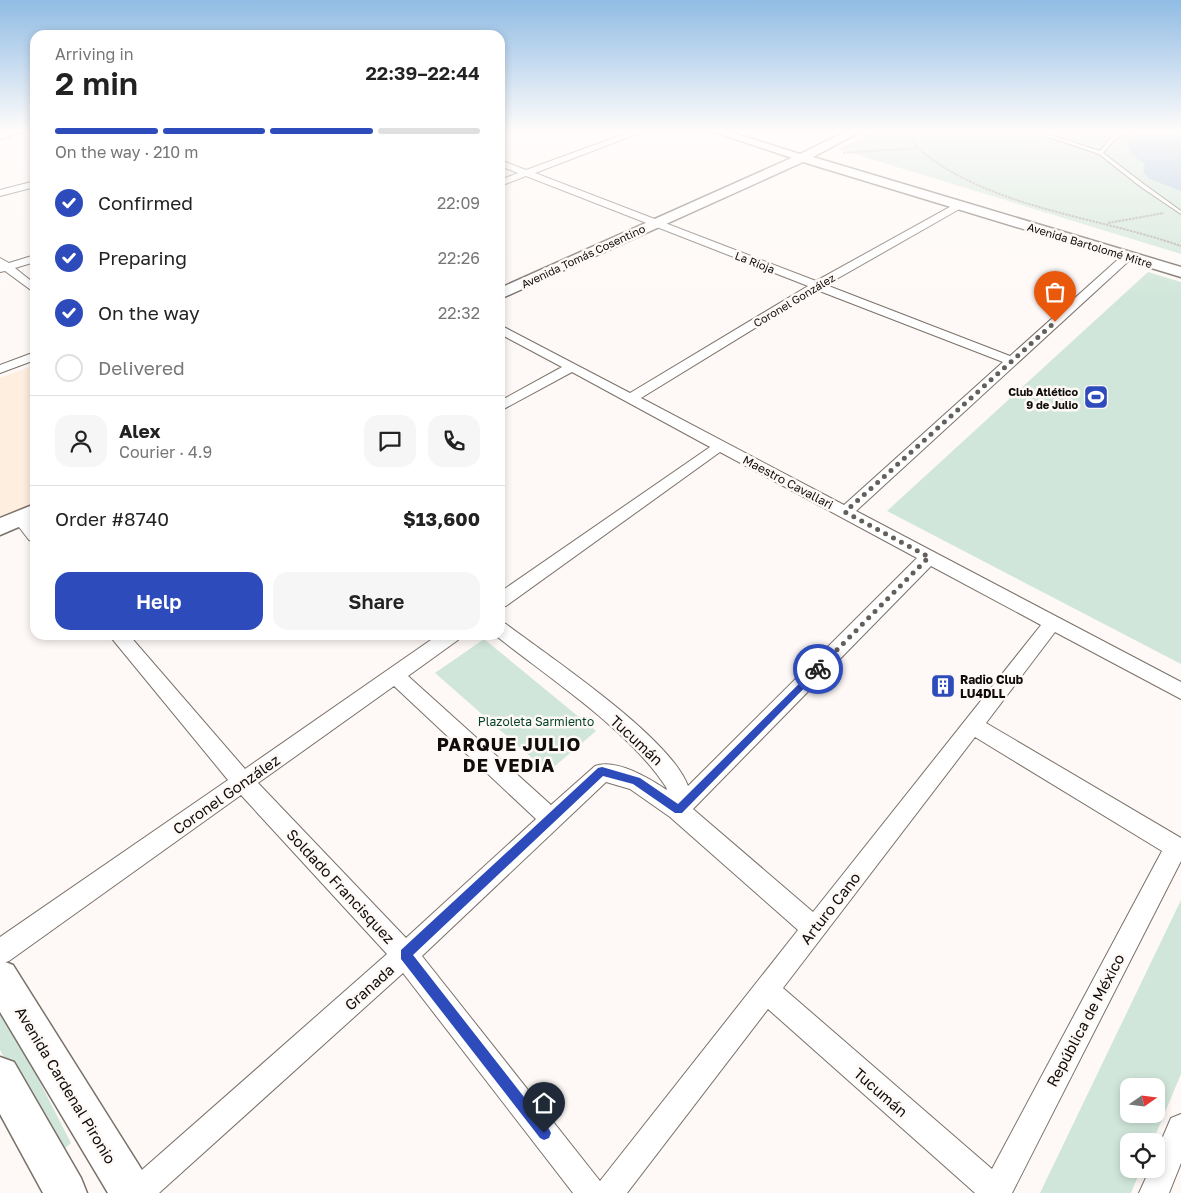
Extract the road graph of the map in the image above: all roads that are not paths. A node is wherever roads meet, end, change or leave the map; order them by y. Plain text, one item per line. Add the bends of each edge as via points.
1 (28, 186) edge
2 (558, 186) edge
3 (739, 186) edge
4 (901, 186) edge
5 (1145, 186) edge
6 (0, 193) edge
7 (960, 205) junction
8 (1181, 213) edge
9 (654, 223) junction
10 (1128, 256) junction
11 (30, 259) edge
12 (2, 265) edge
13 (1181, 272) edge
14 (30, 286) edge
15 (816, 286) junction
16 (505, 292) edge
17 (505, 332) edge
18 (30, 358) edge
19 (1010, 361) junction
20 (572, 367) junction
21 (0, 369) edge
22 (631, 398) junction
23 (505, 404) edge
24 (720, 446) junction
25 (845, 512) junction
26 (18, 519) edge
27 (30, 531) edge
28 (929, 557) junction
29 (505, 598) edge
30 (1052, 623) junction
31 (505, 633) edge
32 (122, 640) edge
33 (445, 640) edge
34 (395, 676) junction
35 (1181, 691) edge
36 (972, 725) junction
37 (243, 782) junction
38 (678, 810) junction
39 (551, 819) junction
40 (1179, 848) edge
41 (814, 928) junction
42 (0, 952) edge
43 (405, 954) junction
44 (0, 978) edge
45 (766, 990) junction
46 (0, 1076) edge
47 (1181, 1128) edge
48 (66, 1193) edge
49 (132, 1193) edge
50 (137, 1193) edge
51 (591, 1193) edge
52 (609, 1193) edge
53 (996, 1193) edge
54 (1154, 1193) edge

1 - 6 street
2 - 9 street, La Rioja
3 - 9 main road, Avenida Tomás Cosentino
4 - 7 main road, Avenida Bartolomé Mitre
5 - 8 lane
7 - 10 main road, Avenida Bartolomé Mitre
7 - 15 street, Coronel González
9 - 15 street, La Rioja
9 - 16 main road, Avenida Tomás Cosentino
10 - 13 main road, Avenida Bartolomé Mitre
10 - 19 street
11 - 12 street
12 - 14 street
15 - 19 street, La Rioja
15 - 22 street, Coronel González
17 - 20 street, Maestro Cavallari
18 - 21 street
19 - 25 street
20 - 22 street, Maestro Cavallari
20 - 23 street
22 - 24 street, Maestro Cavallari
24 - 25 street, Maestro Cavallari
24 - 29 street
25 - 28 street, Maestro Cavallari
26 - 27 street
28 - 30 street, Maestro Cavallari
28 - 38 street
30 - 35 street, Maestro Cavallari
30 - 36 street, Arturo Cano
31 - 38 street, Tucumán via 620,722 663,764 677,785
32 - 37 street, Soldado Francisquez
33 - 34 street, Coronel González
34 - 37 street, Coronel González
34 - 39 street
36 - 40 street
36 - 41 street, Arturo Cano
37 - 42 street, Coronel González
37 - 43 street, Soldado Francisquez
38 - 39 street, Granada via 636,781 602,772
38 - 41 street
39 - 43 street, Granada
40 - 53 street, República de México
41 - 45 street, Arturo Cano
43 - 50 street, Granada
43 - 51 street, Soldado Francisquez
44 - 49 main road, Avenida Cardenal Pironio
45 - 52 street, Arturo Cano
45 - 53 street, Tucumán
46 - 48 main road
47 - 54 street

